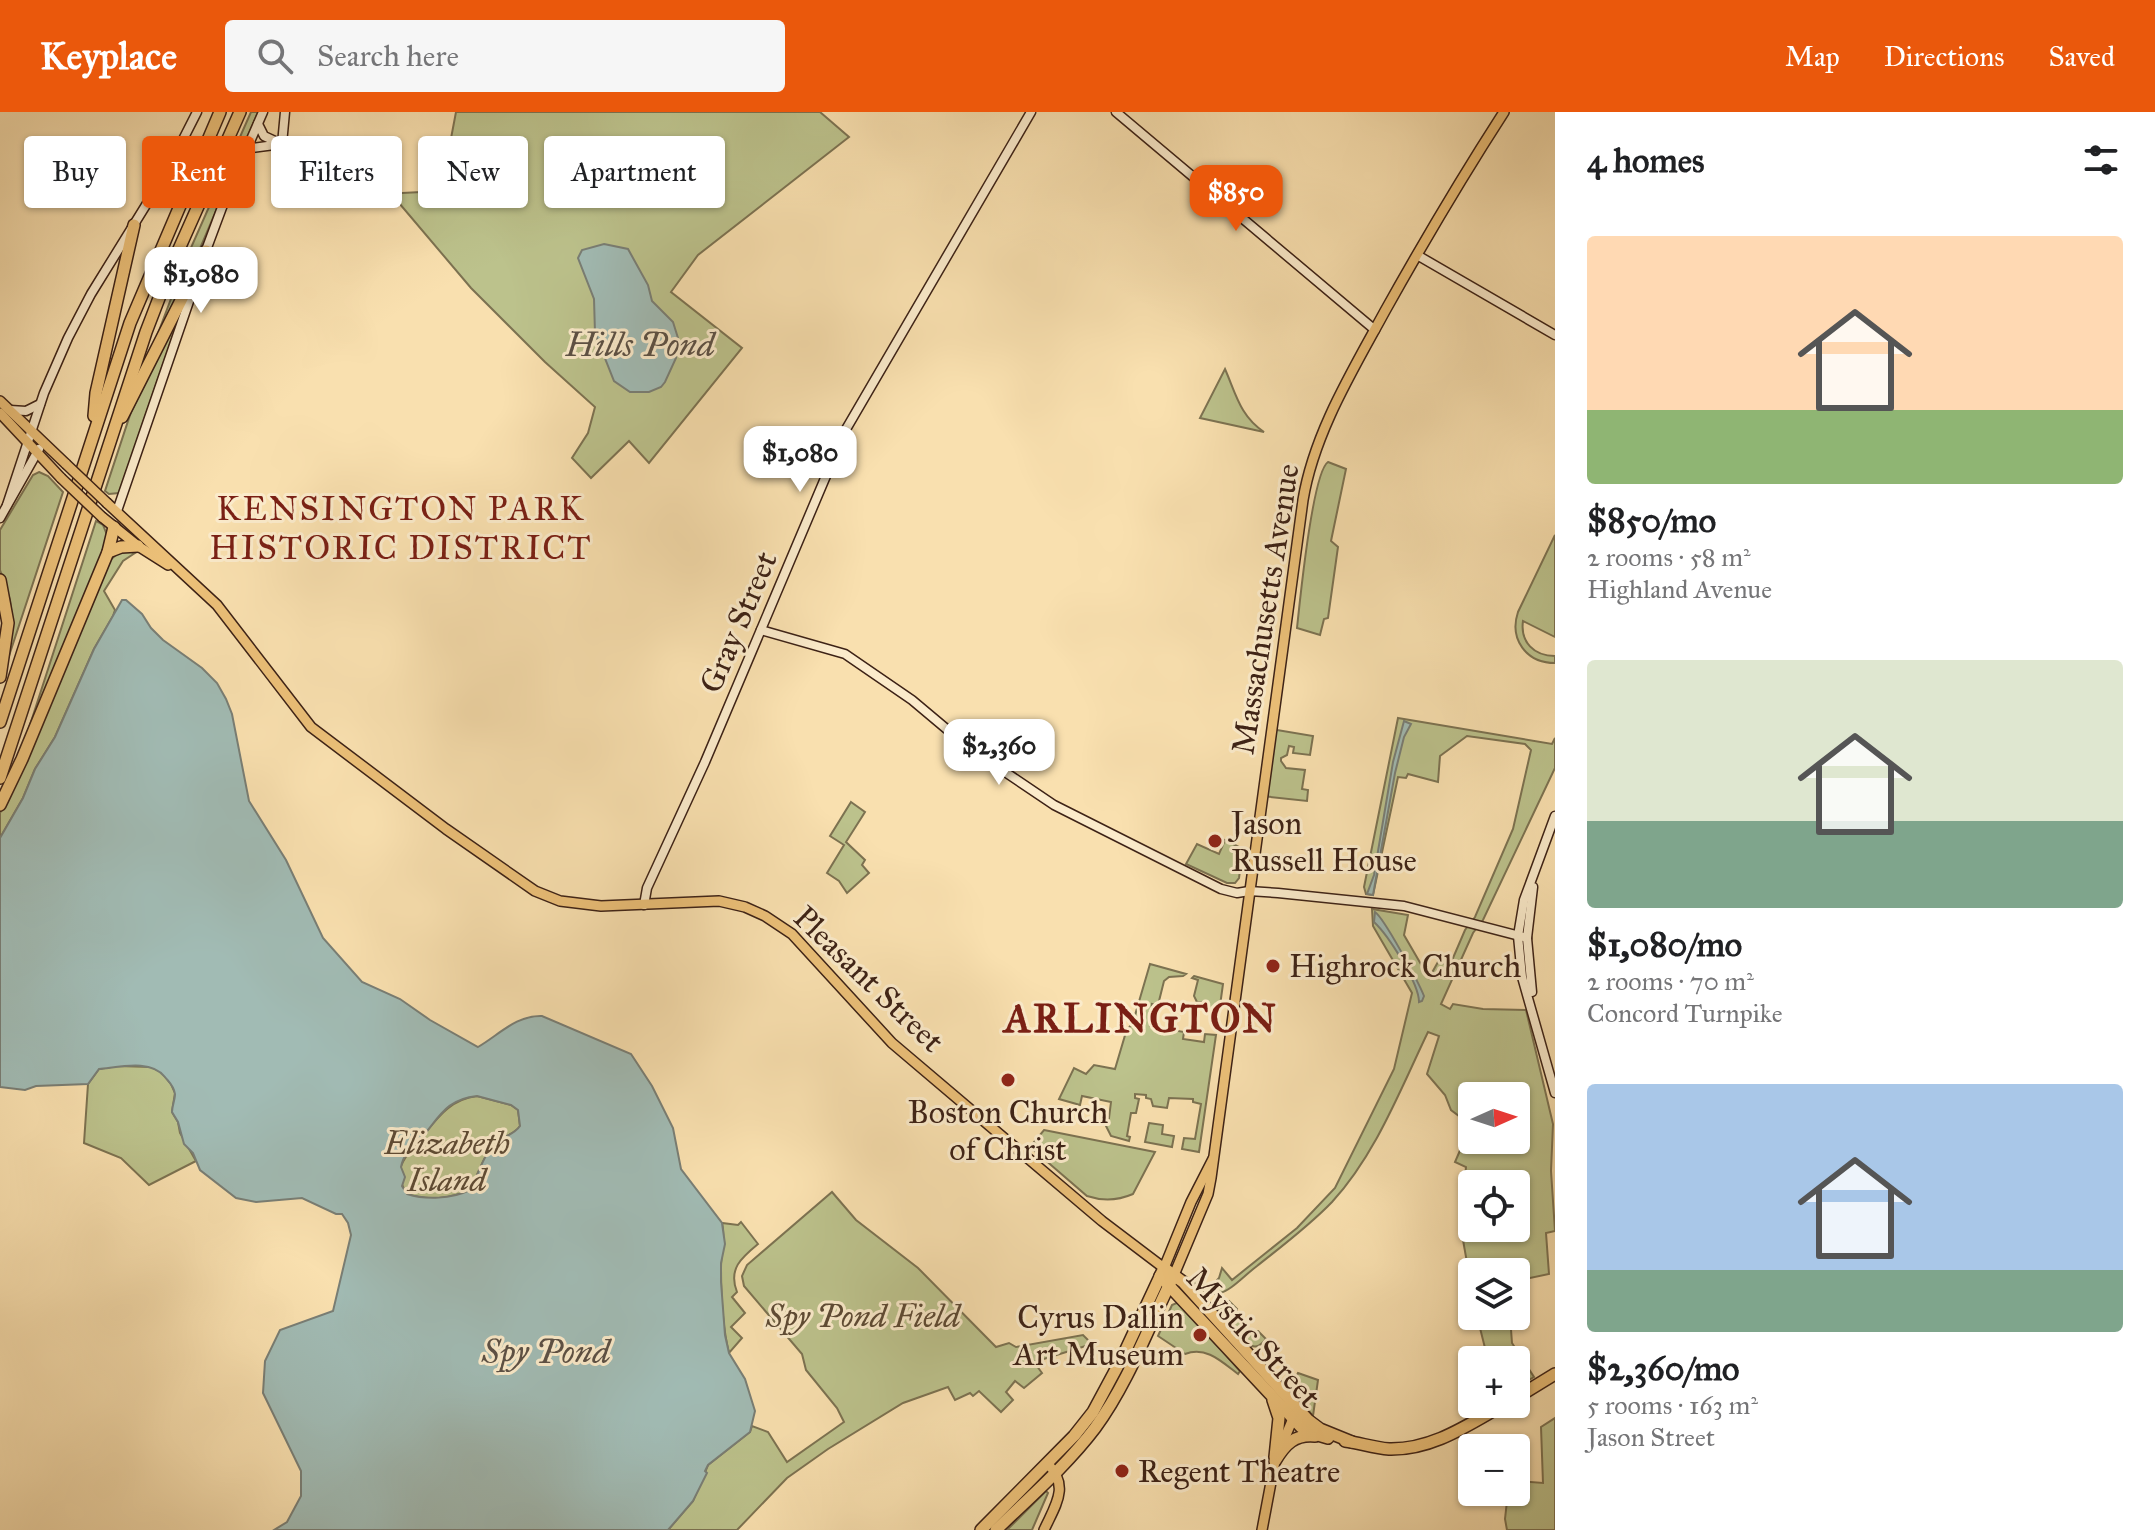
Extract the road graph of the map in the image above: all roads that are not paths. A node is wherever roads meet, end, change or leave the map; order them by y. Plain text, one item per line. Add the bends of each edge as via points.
1 (197, 112) edge
2 (220, 112) edge
3 (240, 112) edge
4 (263, 112) edge
5 (285, 112) edge
6 (1031, 112) edge
7 (1116, 112) edge
8 (1504, 112) edge
9 (258, 124) junction
10 (252, 136) edge
11 (283, 136) edge
12 (271, 140) edge
13 (223, 208) edge
14 (134, 225) junction
15 (206, 251) junction
16 (1417, 255) junction
17 (1375, 330) junction
18 (1555, 335) edge
19 (0, 401) edge
20 (41, 403) junction
21 (5, 411) edge
22 (36, 435) junction
23 (112, 435) junction
24 (92, 436) junction
25 (28, 445) junction
26 (37, 455) junction
27 (7, 505) junction
28 (117, 511) junction
29 (0, 518) edge
30 (114, 527) junction
31 (138, 546) junction
32 (108, 552) junction
33 (178, 570) junction
34 (0, 580) edge
35 (761, 630) junction
36 (0, 677) edge
37 (0, 722) edge
38 (0, 778) edge
39 (0, 805) edge
40 (1555, 816) edge
41 (1249, 891) junction
42 (644, 905) junction
43 (1522, 937) junction
44 (1555, 1093) edge
45 (1165, 1273) junction
46 (1251, 1365) junction
47 (1555, 1374) edge
48 (1530, 1390) edge
49 (1273, 1399) junction
50 (1296, 1414) junction
51 (1480, 1418) edge
52 (1327, 1438) junction
53 (1352, 1442) junction
54 (1275, 1461) junction
55 (1051, 1467) junction
56 (1046, 1527) edge
57 (981, 1530) edge
58 (996, 1530) edge
59 (1262, 1530) edge

1 - 14 street
2 - 24 highway via 138,300
3 - 23 highway via 162,288
4 - 9 street
5 - 11 street
6 - 35 street, Gray Street via 845,431
7 - 17 street
8 - 16 main road, Massachusetts Avenue
9 - 10 street
9 - 12 street
13 - 15 street
14 - 20 street via 73,327
14 - 24 highway via 96,393
15 - 23 highway
15 - 28 street
16 - 17 main road, Massachusetts Avenue
16 - 18 street
17 - 41 main road, Massachusetts Avenue via 1326,428 1305,490
19 - 21 main road, Pleasant Street
20 - 21 street via 29,411
20 - 22 street
21 - 22 main road, Pleasant Street
21 - 25 main road, Pleasant Street
22 - 25 street
22 - 26 street
22 - 28 main road, Pleasant Street, bridge
23 - 38 highway
24 - 37 highway
25 - 26 main road, Pleasant Street
25 - 27 street
26 - 27 street
26 - 30 main road, Pleasant Street, bridge
27 - 29 street
28 - 30 main road
28 - 33 main road, Pleasant Street
30 - 31 main road, Pleasant Street
30 - 32 highway
31 - 32 highway
31 - 33 main road, Pleasant Street
32 - 39 highway
33 - 42 main road, Pleasant Street via 217,605 311,727 446,829 547,897 588,905
34 - 36 highway via 8,623
35 - 41 street via 845,654 1054,805 1221,889
35 - 42 street, Gray Street
40 - 43 street
41 - 43 street via 1404,906
41 - 45 main road, Massachusetts Avenue via 1208,1194
42 - 45 main road, Pleasant Street via 719,901 779,924 892,1043
43 - 44 street
45 - 46 highway, Mystic Street
45 - 55 highway, Massachusetts Avenue via 1137,1354 1104,1414 1084,1442
46 - 49 highway, Mystic Street
46 - 50 highway, Mystic Street
47 - 48 highway
49 - 50 highway, Mystic Street
49 - 54 highway via 1279,1418
50 - 52 highway, Mystic Street via 1307,1431
50 - 53 highway, Mystic Street
50 - 54 main road
51 - 53 highway, Mystic Street via 1421,1446 1390,1449
52 - 53 highway, Mystic Street
52 - 54 highway via 1295,1438
54 - 59 main road
55 - 56 main road via 1061,1487
55 - 57 highway, Massachusetts Avenue
55 - 58 highway, Massachusetts Avenue

